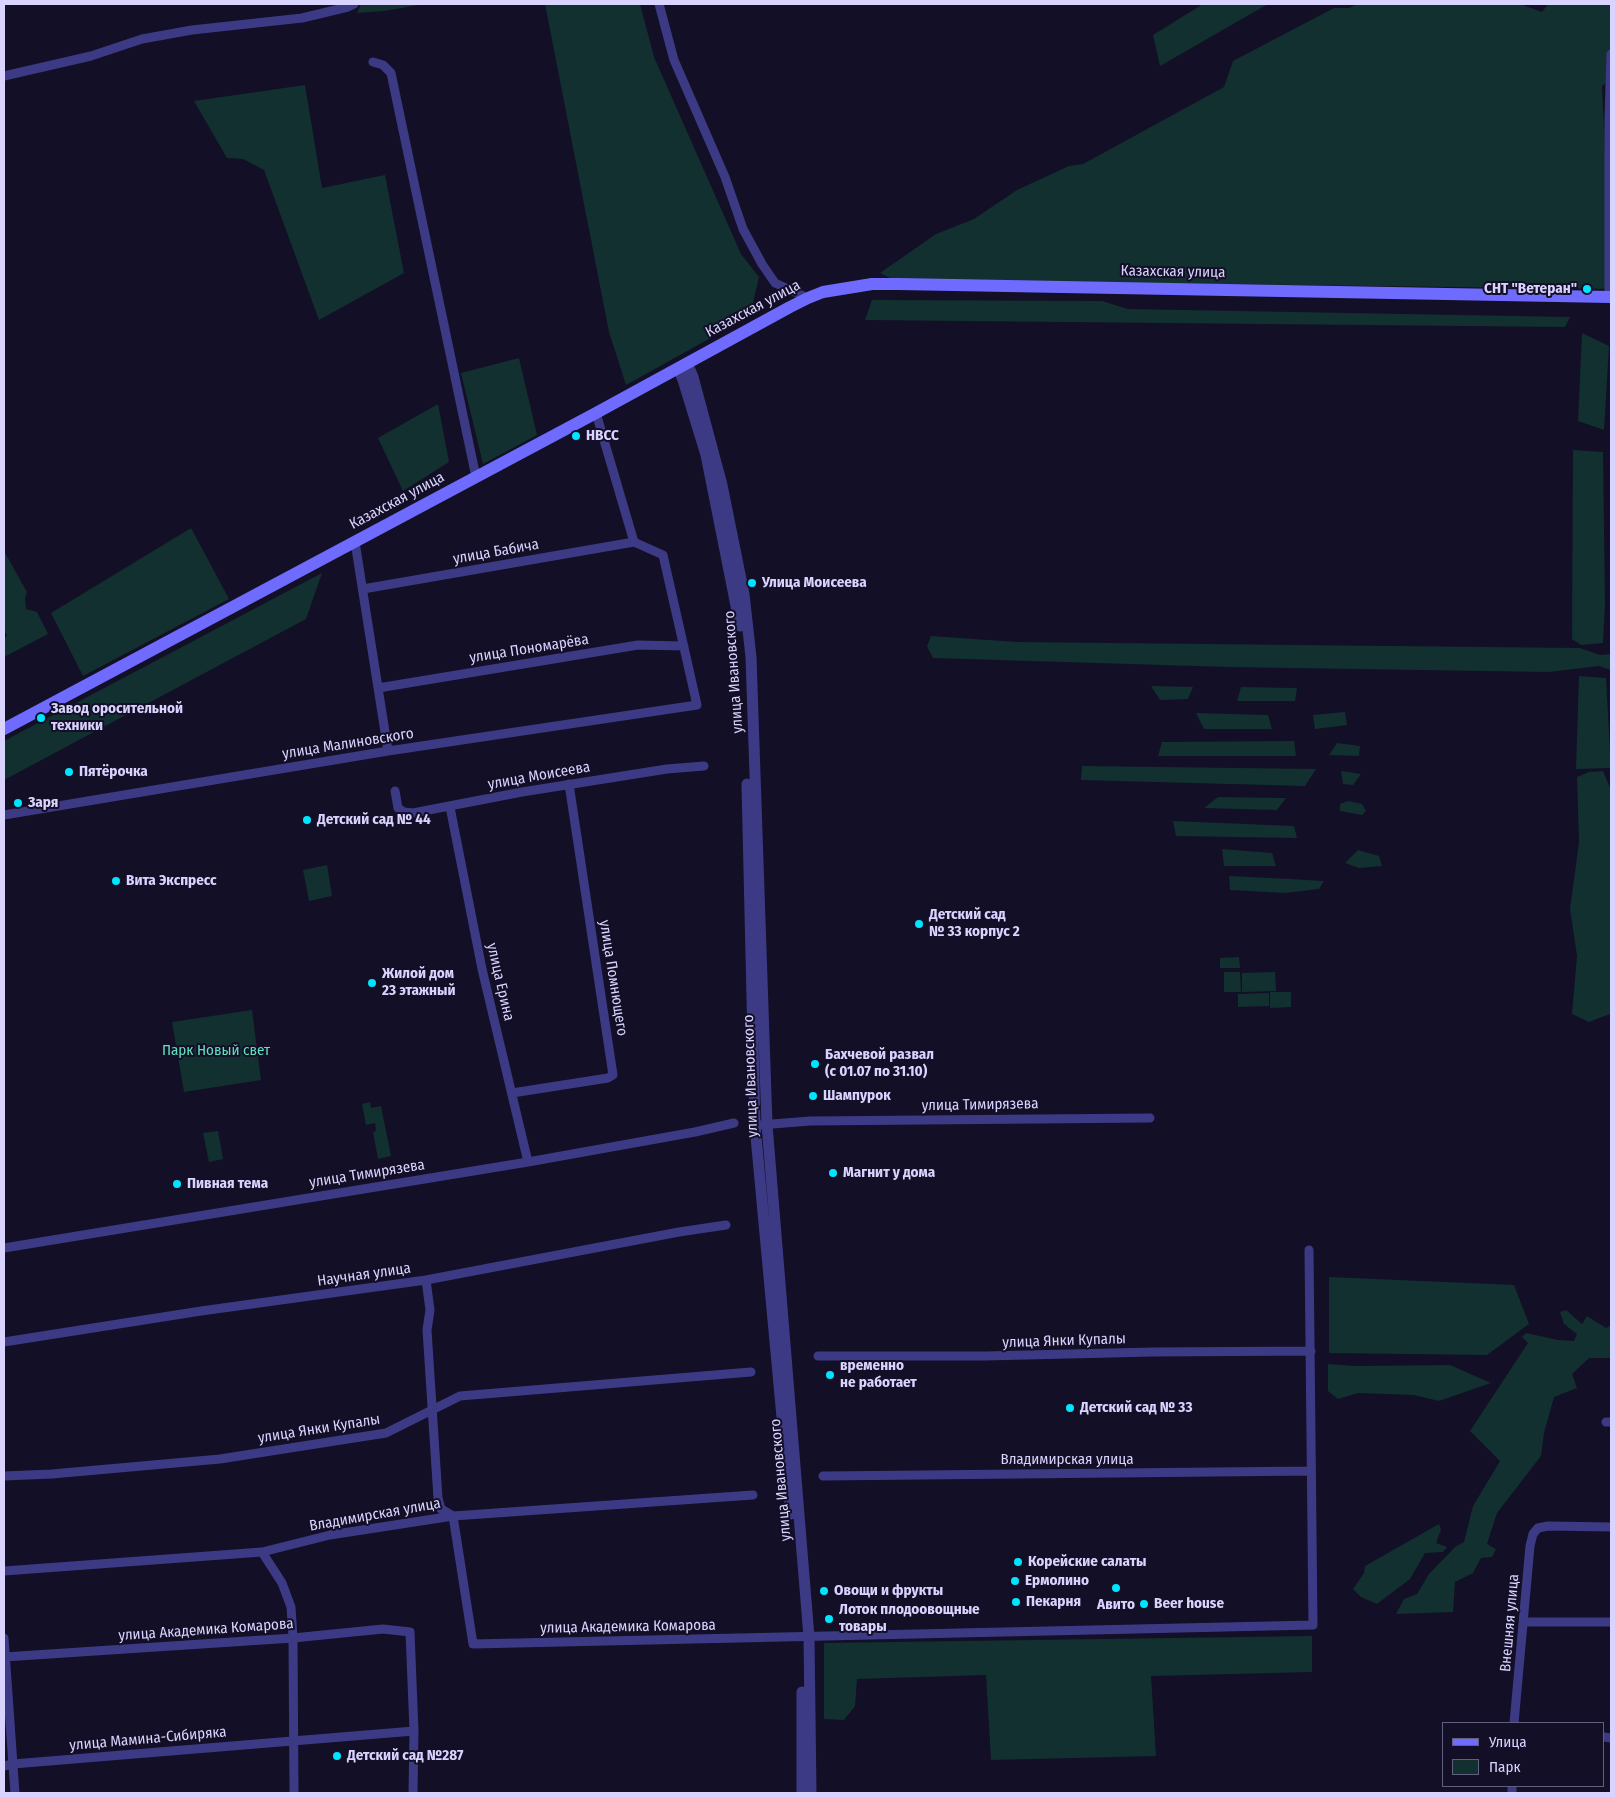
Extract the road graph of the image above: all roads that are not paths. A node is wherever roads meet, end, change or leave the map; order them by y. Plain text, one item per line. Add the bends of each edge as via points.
1 (354, 4) edge
2 (660, 4) edge
3 (1611, 54) edge
4 (373, 62) dead end
5 (4, 76) edge
6 (1610, 297) edge
7 (808, 298) junction
8 (683, 366) junction
9 (596, 413) junction
10 (476, 477) junction
11 (355, 542) junction
12 (634, 542) junction
13 (363, 589) junction
14 (684, 646) junction
15 (378, 688) junction
16 (4, 729) edge
17 (388, 751) junction
18 (704, 766) dead end
19 (569, 784) junction
20 (395, 791) dead end
21 (450, 807) junction
22 (4, 815) edge
23 (512, 1093) junction
24 (1150, 1118) dead end
25 (734, 1123) dead end
26 (761, 1125) junction
27 (528, 1162) junction
28 (726, 1225) dead end
29 (4, 1248) edge
30 (1309, 1250) dead end
31 (426, 1280) junction
32 (4, 1342) edge
33 (1311, 1351) junction
34 (818, 1356) dead end
35 (751, 1372) dead end
36 (431, 1410) junction
37 (1311, 1471) junction
38 (4, 1476) edge
39 (823, 1476) dead end
40 (753, 1495) dead end
41 (453, 1516) junction
42 (1611, 1527) edge
43 (262, 1552) junction
44 (4, 1571) edge
45 (1524, 1622) junction
46 (1611, 1622) edge
47 (806, 1637) junction
48 (4, 1638) edge
49 (293, 1638) junction
50 (5, 1657) edge
51 (1514, 1722) edge
52 (414, 1730) junction
53 (294, 1741) junction
54 (8, 1765) edge
55 (15, 1793) edge
56 (294, 1793) edge
57 (413, 1793) edge
58 (802, 1793) edge
59 (811, 1793) edge

1 - 5 street via 302,18 142,39 91,56
2 - 7 street via 674,60 725,177 743,229 775,283
3 - 6 street
4 - 10 street via 383,65 391,73
6 - 7 main road, Казахская улица via 872,284 837,289
7 - 8 main road, Казахская улица
8 - 9 main road, Казахская улица
8 - 26 street, улица Ивановского via 683,380 706,455 744,659
9 - 10 main road, Казахская улица
9 - 12 street
10 - 11 main road, Казахская улица
11 - 13 street
11 - 16 main road, Казахская улица
12 - 13 street, улица Бабича
12 - 14 street via 663,555
13 - 15 street
14 - 15 street, улица Пономарёва via 638,645
14 - 17 street, улица Малиновского via 697,704
15 - 17 street
17 - 22 street, улица Малиновского
18 - 19 street, улица Моисеева
19 - 21 street, улица Моисеева
19 - 23 street, улица Помнющего via 613,1075
20 - 21 street, улица Моисеева via 398,808 404,812
21 - 23 street, улица Ерина via 482,969
23 - 27 street, улица Ерина
24 - 26 street, улица Тимирязева via 810,1121
25 - 27 street, улица Тимирязева
26 - 47 street, улица Ивановского
27 - 29 street, улица Тимирязева
28 - 31 street, Научная улица
30 - 33 street
31 - 32 street, Научная улица
31 - 36 street via 430,1310 427,1330
33 - 34 street, улица Янки Купалы
33 - 37 street
35 - 36 street, улица Янки Купалы via 460,1396
36 - 38 street, улица Янки Купалы via 386,1433 229,1457
36 - 41 street via 438,1498 441,1509
37 - 39 street, Владимирская улица
37 - 47 street, улица Академика Комарова via 1313,1624
40 - 41 street, Владимирская улица
41 - 43 street, Владимирская улица via 330,1535
41 - 47 street, улица Академика Комарова via 473,1644
42 - 45 street, Внешняя улица via 1538,1528 1530,1546
43 - 44 street, Владимирская улица
43 - 49 street via 282,1582 291,1607
45 - 46 street
45 - 51 street, Внешняя улица
47 - 58 street, улица Ивановского
47 - 59 street, улица Ивановского
48 - 50 street
49 - 50 street, улица Академика Комарова
49 - 52 street, улица Академика Комарова via 383,1629 410,1632
49 - 53 street
50 - 54 street
52 - 53 street, улица Мамина-Сибиряка
52 - 57 street
53 - 54 street, улица Мамина-Сибиряка
53 - 56 street
54 - 55 street

